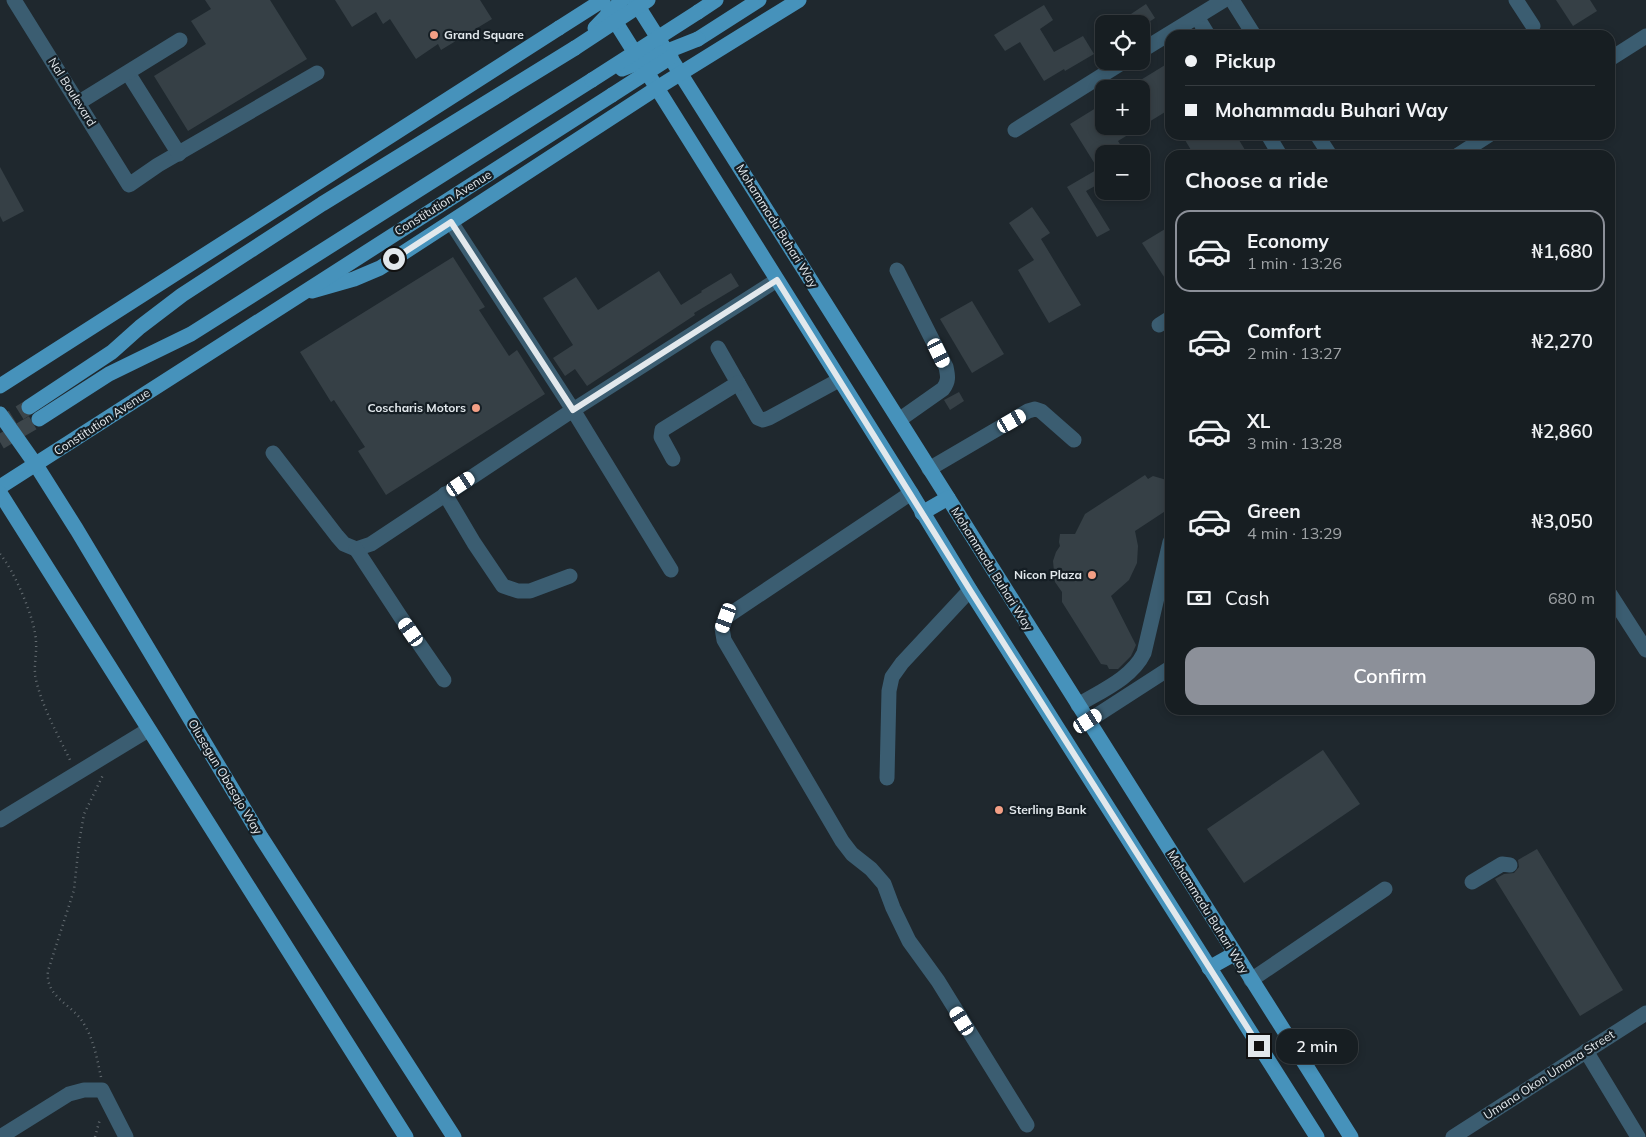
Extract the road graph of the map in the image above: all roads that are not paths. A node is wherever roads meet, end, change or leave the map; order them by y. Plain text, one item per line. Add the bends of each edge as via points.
1 (14, 0) edge
2 (602, 0) edge
3 (622, 0) edge
4 (634, 0) edge
5 (648, 0) edge
6 (716, 0) edge
7 (759, 0) edge
8 (799, 0) edge
9 (1224, 0) edge
10 (1232, 0) edge
11 (1516, 0) edge
12 (1197, 17) junction
13 (1533, 26) dead end
14 (1176, 30) edge
15 (1205, 30) edge
16 (1251, 30) edge
17 (1165, 36) edge
18 (1646, 36) edge
19 (698, 39) junction
20 (180, 40) dead end
21 (1150, 46) edge
22 (574, 48) junction
23 (1615, 56) edge
24 (1111, 70) edge
25 (128, 73) junction
26 (317, 74) dead end
27 (681, 74) junction
28 (592, 80) junction
29 (657, 88) junction
30 (78, 103) junction
31 (1015, 130) dead end
32 (1481, 140) edge
33 (1466, 150) edge
34 (179, 154) junction
35 (451, 222) junction
36 (897, 270) dead end
37 (777, 280) junction
38 (296, 296) junction
39 (718, 348) dead end
40 (839, 380) junction
41 (738, 383) junction
42 (0, 386) edge
43 (573, 410) junction
44 (0, 414) edge
45 (899, 420) junction
46 (1074, 440) dead end
47 (273, 453) dead end
48 (673, 459) dead end
49 (36, 465) junction
50 (929, 469) junction
51 (0, 487) edge
52 (0, 493) edge
53 (911, 493) junction
54 (445, 494) junction
55 (948, 498) junction
56 (922, 513) junction
57 (356, 549) junction
58 (1165, 563) edge
59 (671, 570) dead end
60 (570, 576) dead end
61 (970, 590) junction
62 (1615, 602) edge
63 (1646, 650) edge
64 (1165, 671) edge
65 (444, 680) dead end
66 (1078, 705) junction
67 (1088, 721) junction
68 (148, 730) junction
69 (886, 778) dead end
70 (0, 820) edge
71 (1510, 865) dead end
72 (1472, 882) dead end
73 (1385, 889) dead end
74 (1234, 954) junction
75 (1208, 968) junction
76 (1251, 980) junction
77 (1646, 1013) edge
78 (1586, 1051) junction
79 (1027, 1125) dead end
80 (0, 1137) edge
81 (126, 1137) edge
82 (406, 1137) edge
83 (454, 1137) edge
84 (1317, 1137) edge
85 (1351, 1137) edge
86 (1453, 1137) edge
87 (1638, 1137) edge

1 - 30 street, Nal Boulevard
2 - 29 main road
2 - 42 main road, bridge
3 - 22 main road, bridge
4 - 27 main road, Mohammadu Buhari Way
5 - 22 main road, Constitution Avenue, bridge
6 - 28 main road, Constitution Avenue, bridge
7 - 19 main road, Constitution Avenue
8 - 27 main road
9 - 12 street
10 - 16 street
11 - 13 street
12 - 14 street
12 - 15 street
17 - 21 street
18 - 23 street
19 - 28 main road, bridge
19 - 38 main road, Constitution Avenue, bridge
20 - 25 street
22 - 28 main road, Constitution Avenue via 190,290 34,413 191,334
24 - 31 street
25 - 30 street
25 - 34 street
26 - 34 street
27 - 29 main road
27 - 45 main road, Mohammadu Buhari Way
29 - 35 main road
29 - 37 main road
30 - 34 street, Nal Boulevard via 129,185
32 - 33 street
35 - 38 main road via 380,268
35 - 43 street
36 - 45 street via 948,377 943,388
37 - 40 main road
37 - 43 street
38 - 49 main road, Constitution Avenue
39 - 41 street
40 - 41 street via 763,420 758,418
40 - 53 main road
41 - 48 street via 662,430 661,437
43 - 54 street
43 - 59 street
44 - 49 main road, Olusegun Obasajo Way
45 - 50 main road, Mohammadu Buhari Way
46 - 50 street via 1035,409
47 - 57 street via 337,536 344,544
49 - 51 main road, Constitution Avenue
49 - 83 main road, Olusegun Obasajo Way via 261,837
50 - 55 main road, Mohammadu Buhari Way
52 - 68 main road
53 - 56 main road
53 - 79 street via 726,618 722,628 724,640 842,841 884,884 909,941 938,981
54 - 57 street via 371,544
54 - 60 street via 503,586 530,591
55 - 56 main road
55 - 66 main road, Mohammadu Buhari Way
56 - 61 main road
57 - 65 street
58 - 66 street via 1140,660 1131,672
61 - 69 street via 892,677
61 - 75 main road
62 - 63 street
64 - 67 street
66 - 67 main road, Mohammadu Buhari Way
67 - 74 main road, Mohammadu Buhari Way
68 - 70 street
68 - 82 main road
71 - 72 street via 1502,864
73 - 76 street
74 - 75 main road
74 - 76 main road, Mohammadu Buhari Way
75 - 84 main road
76 - 85 main road, Mohammadu Buhari Way
77 - 78 street, Umana Okon Umana Street
78 - 86 street, Umana Okon Umana Street
78 - 87 street
80 - 81 street via 69,1094 84,1090 102,1090

